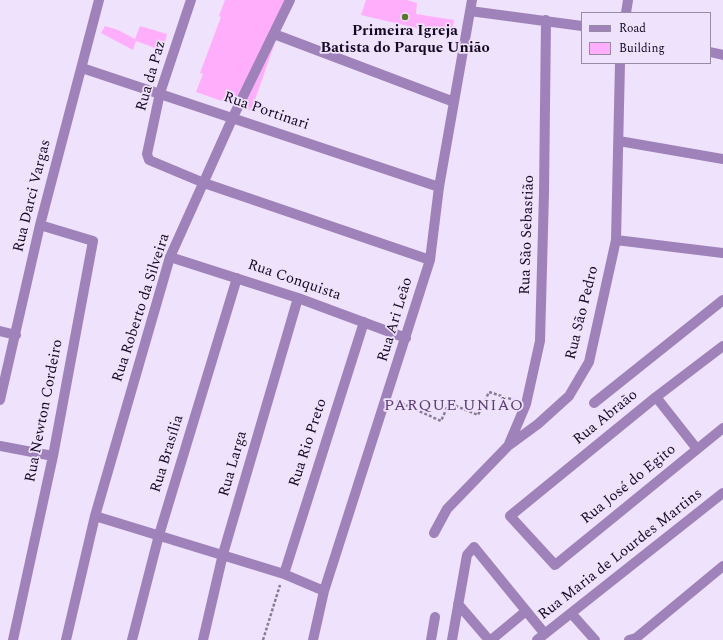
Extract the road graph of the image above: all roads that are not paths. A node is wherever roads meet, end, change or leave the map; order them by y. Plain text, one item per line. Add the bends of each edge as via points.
1 (99, 0) edge
2 (191, 0) edge
3 (290, 0) edge
4 (472, 0) edge
5 (628, 0) edge
6 (470, 11) junction
7 (626, 12) edge
8 (546, 20) junction
9 (581, 26) edge
10 (274, 34) junction
11 (711, 52) edge
12 (723, 55) edge
13 (620, 64) edge
14 (82, 68) junction
15 (160, 93) junction
16 (454, 102) junction
17 (233, 117) junction
18 (619, 141) junction
19 (723, 159) edge
20 (204, 183) junction
21 (439, 187) junction
22 (40, 225) junction
23 (616, 240) junction
24 (723, 253) edge
25 (170, 257) junction
26 (430, 260) junction
27 (237, 278) junction
28 (298, 298) junction
29 (723, 300) edge
30 (364, 322) junction
31 (0, 331) edge
32 (16, 335) junction
33 (406, 338) junction
34 (723, 346) edge
35 (656, 397) junction
36 (0, 400) edge
37 (594, 403) dead end
38 (723, 428) edge
39 (0, 446) edge
40 (508, 446) junction
41 (697, 449) junction
42 (53, 456) junction
43 (723, 493) edge
44 (95, 516) junction
45 (434, 533) dead end
46 (159, 535) junction
47 (223, 554) junction
48 (555, 565) joint
49 (723, 566) edge
50 (284, 574) junction
51 (324, 590) junction
52 (458, 604) junction
53 (526, 611) junction
54 (572, 613) junction
55 (435, 618) dead end
56 (541, 637) edge
57 (634, 639) edge
58 (13, 640) edge
59 (66, 640) edge
60 (132, 640) edge
61 (203, 640) edge
62 (313, 640) edge
63 (431, 640) edge
64 (452, 640) edge
65 (490, 640) edge
66 (595, 640) edge

1 - 14 street, Rua Darci Vargas
2 - 15 street, Rua da Paz
3 - 10 street, Rua Roberto da Silveira
4 - 6 street, Rua Ari Leão
5 - 7 street
6 - 8 street
6 - 16 street, Rua Ari Leão
8 - 9 street
8 - 40 street, Rua São Sebastião via 540,341 526,404
10 - 16 street
10 - 17 street, Rua Roberto da Silveira
11 - 12 street
13 - 18 street, Rua São Pedro
14 - 15 street, Rua Portinari
14 - 22 street, Rua Darci Vargas
15 - 17 street, Rua Portinari
15 - 20 street, Rua da Paz via 147,154 149,160
16 - 21 street, Rua Ari Leão
17 - 20 street, Rua Roberto da Silveira
17 - 21 street, Rua Portinari
18 - 19 street
18 - 23 street, Rua São Pedro
20 - 25 street, Rua Roberto da Silveira
20 - 26 street
21 - 26 street, Rua Ari Leão
22 - 32 street, Rua Darci Vargas
22 - 42 street, Rua Newton Cordeiro via 93,241
23 - 24 street
23 - 40 street, Rua São Pedro via 589,362 569,396 553,412
25 - 27 street, Rua Conquista
25 - 44 street, Rua Roberto da Silveira
26 - 33 street, Rua Ari Leão
27 - 28 street, Rua Conquista
27 - 46 street, Rua Brasília
28 - 30 street, Rua Conquista
28 - 47 street, Rua Larga
29 - 37 street
30 - 33 street, Rua Conquista
30 - 50 street, Rua Rio Preto
31 - 32 street
32 - 36 street, Rua Darci Vargas
33 - 51 street, Rua Ari Leão
34 - 35 street, Rua Abraão
35 - 41 street
35 - 48 street, Rua Abraão via 510,516
38 - 41 street, Rua José do Egito
39 - 42 street
40 - 45 street, Rua São Pedro via 448,509
41 - 48 street, Rua José do Egito
42 - 58 street, Rua Newton Cordeiro
43 - 54 street, Rua Maria de Lourdes Martins
44 - 46 street
44 - 59 street, Rua Roberto da Silveira
46 - 47 street
46 - 60 street, Rua Brasília
47 - 50 street
47 - 61 street, Rua Larga
49 - 57 street
50 - 51 street
51 - 62 street, Rua Ari Leão
52 - 53 street via 467,555 474,547
52 - 64 street
52 - 65 street
53 - 56 street
53 - 65 street
54 - 56 street, Rua Maria de Lourdes Martins
54 - 66 street
55 - 63 street

